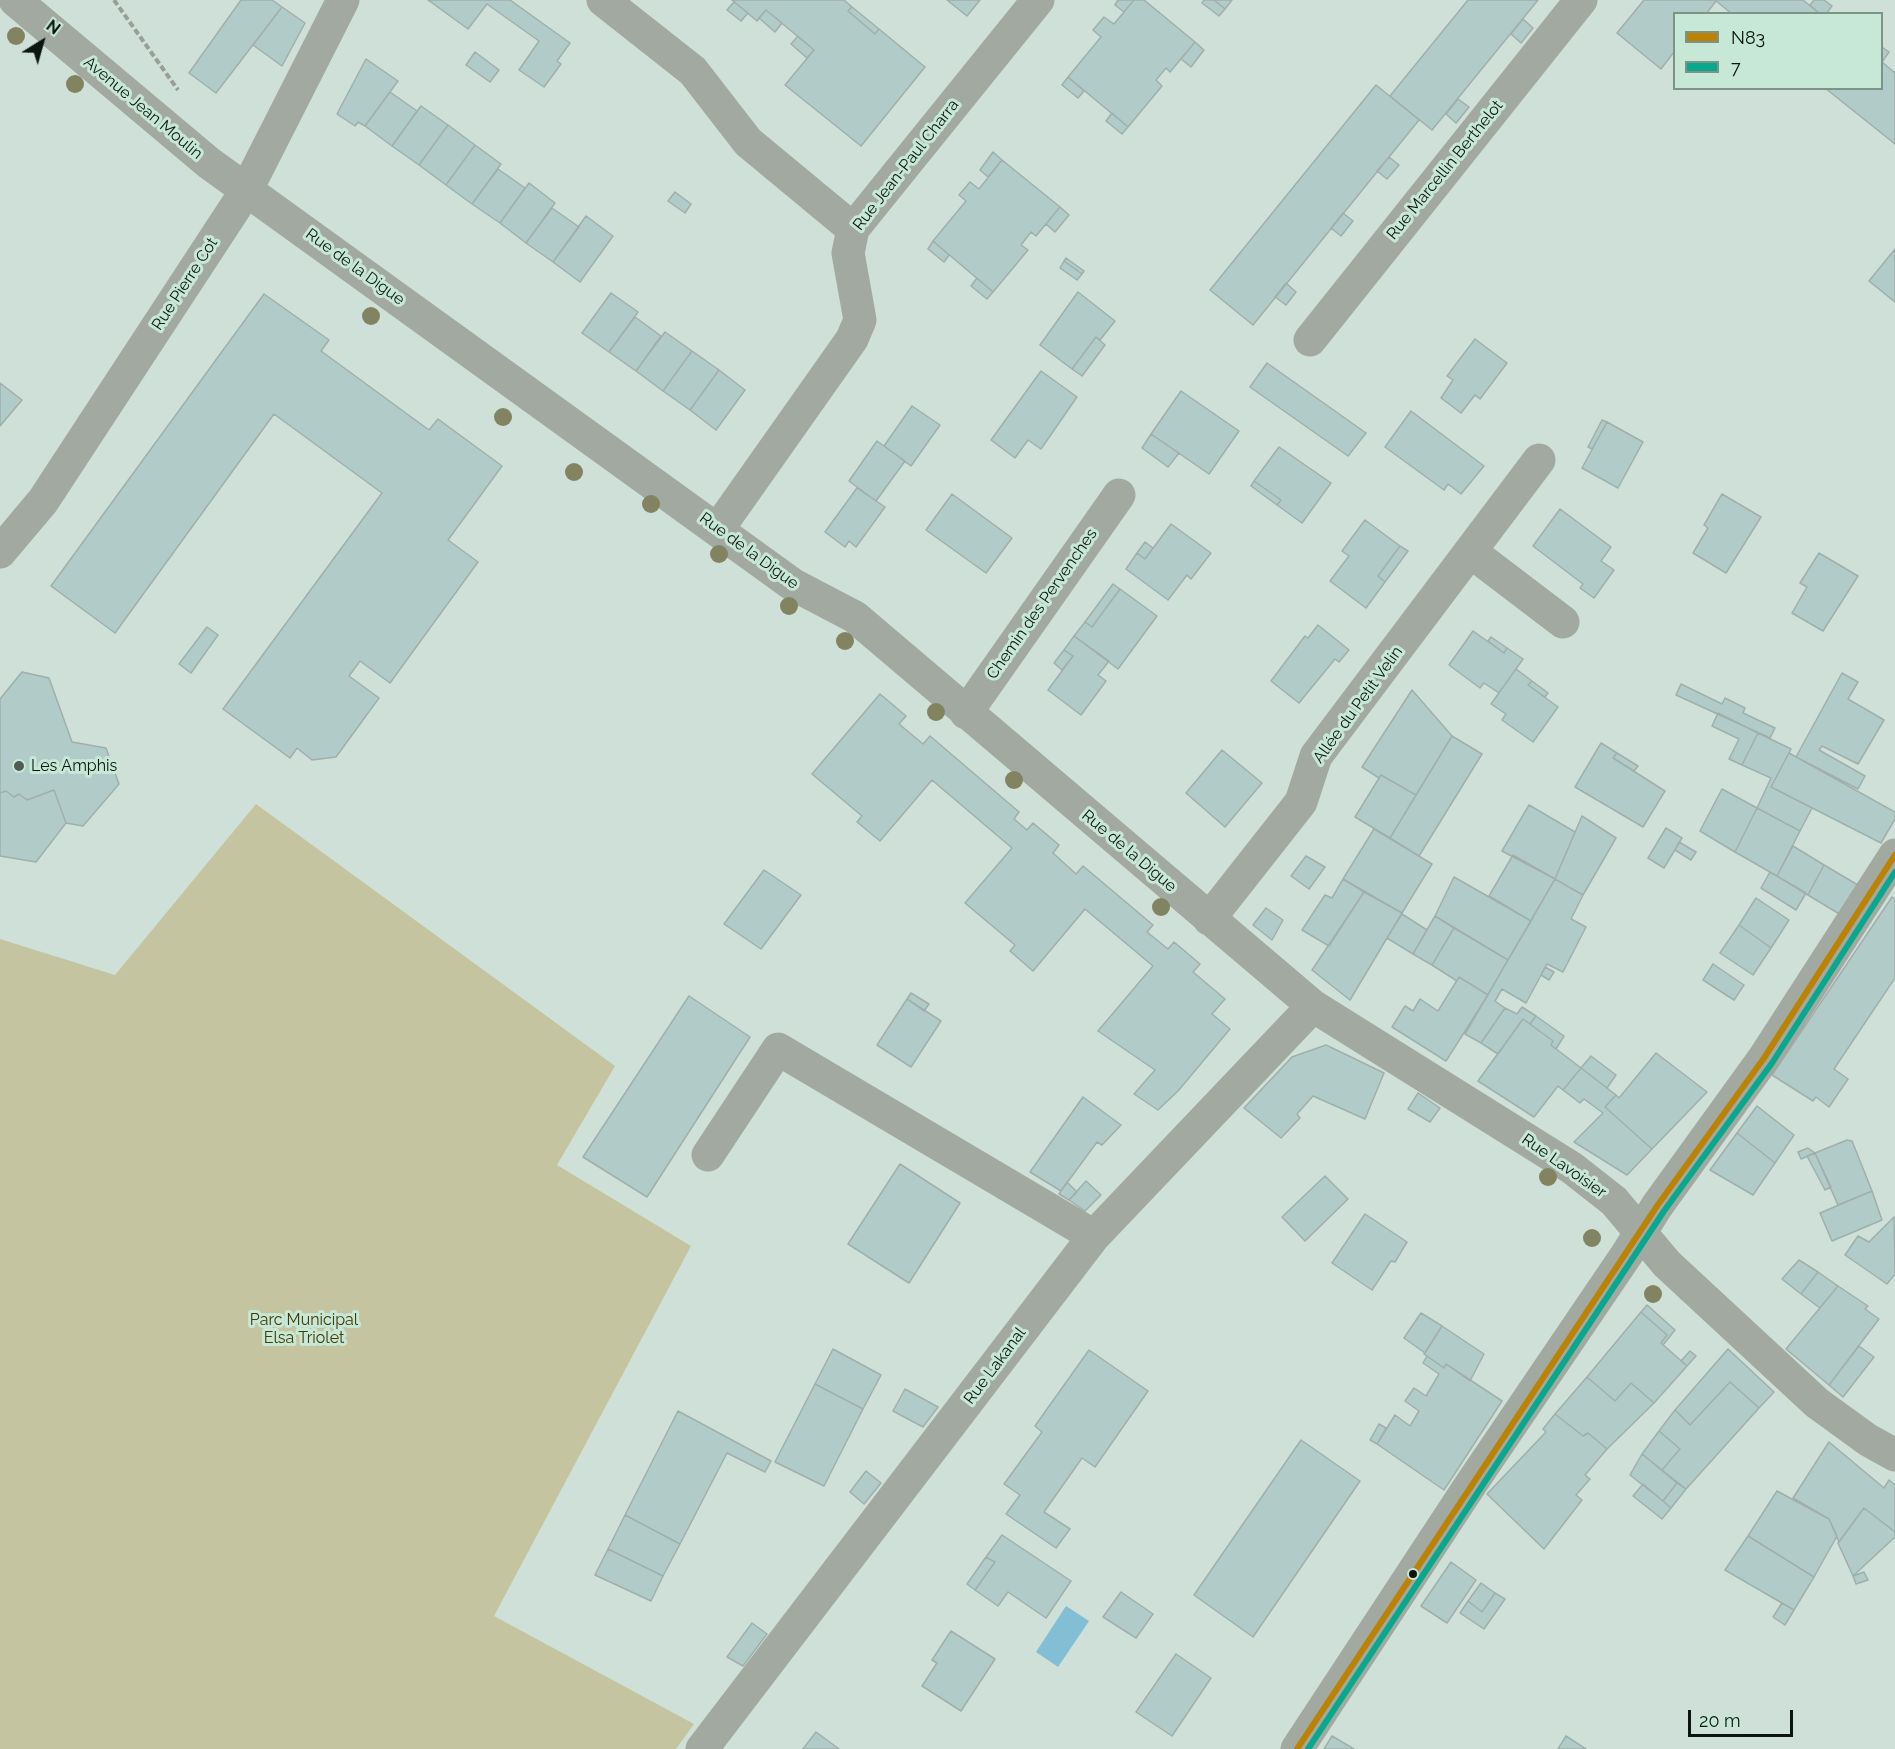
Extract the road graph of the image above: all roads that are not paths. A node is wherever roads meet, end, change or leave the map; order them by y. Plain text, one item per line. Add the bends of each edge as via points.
1 (15, 0) edge
2 (344, 0) edge
3 (603, 0) edge
4 (1038, 0) edge
5 (1581, 0) edge
6 (246, 191) junction
7 (853, 229) junction
8 (1310, 340) dead end
9 (1539, 460) dead end
10 (1119, 495) dead end
11 (718, 529) junction
12 (0, 552) edge
13 (1472, 552) junction
14 (1563, 622) dead end
15 (966, 713) junction
16 (1895, 855) edge
17 (1209, 919) junction
18 (1313, 1006) junction
19 (708, 1155) dead end
20 (1641, 1233) junction
21 (1094, 1236) junction
22 (1895, 1455) edge
23 (702, 1749) edge
24 (1297, 1749) edge

1 - 6 street, Avenue Jean Moulin
2 - 6 street, Rue Pierre Cot
3 - 7 street via 693,71 748,142
4 - 7 street, Rue Jean-Paul Charra
5 - 8 street, Rue Marcellin Berthelot
6 - 11 street, Rue de la Digue
6 - 12 street, Rue Pierre Cot via 43,501
7 - 11 street, Rue Jean-Paul Charra via 848,253 860,320 852,339
9 - 13 street, Allée du Petit Velin
10 - 15 street, Chemin des Pervenches
11 - 15 street, Rue de la Digue via 792,584 855,617
13 - 14 street
13 - 17 street, Allée du Petit Velin via 1316,756 1300,802
15 - 17 street, Rue de la Digue
16 - 20 street via 1764,1058
17 - 18 street, Rue de la Digue
18 - 20 street, Rue Lavoisier via 1572,1168 1614,1201
18 - 21 street, Rue Lakanal
19 - 21 street via 778,1049
20 - 22 street, Rue Lavoisier via 1667,1264 1817,1403
20 - 24 street
21 - 23 street, Rue Lakanal

